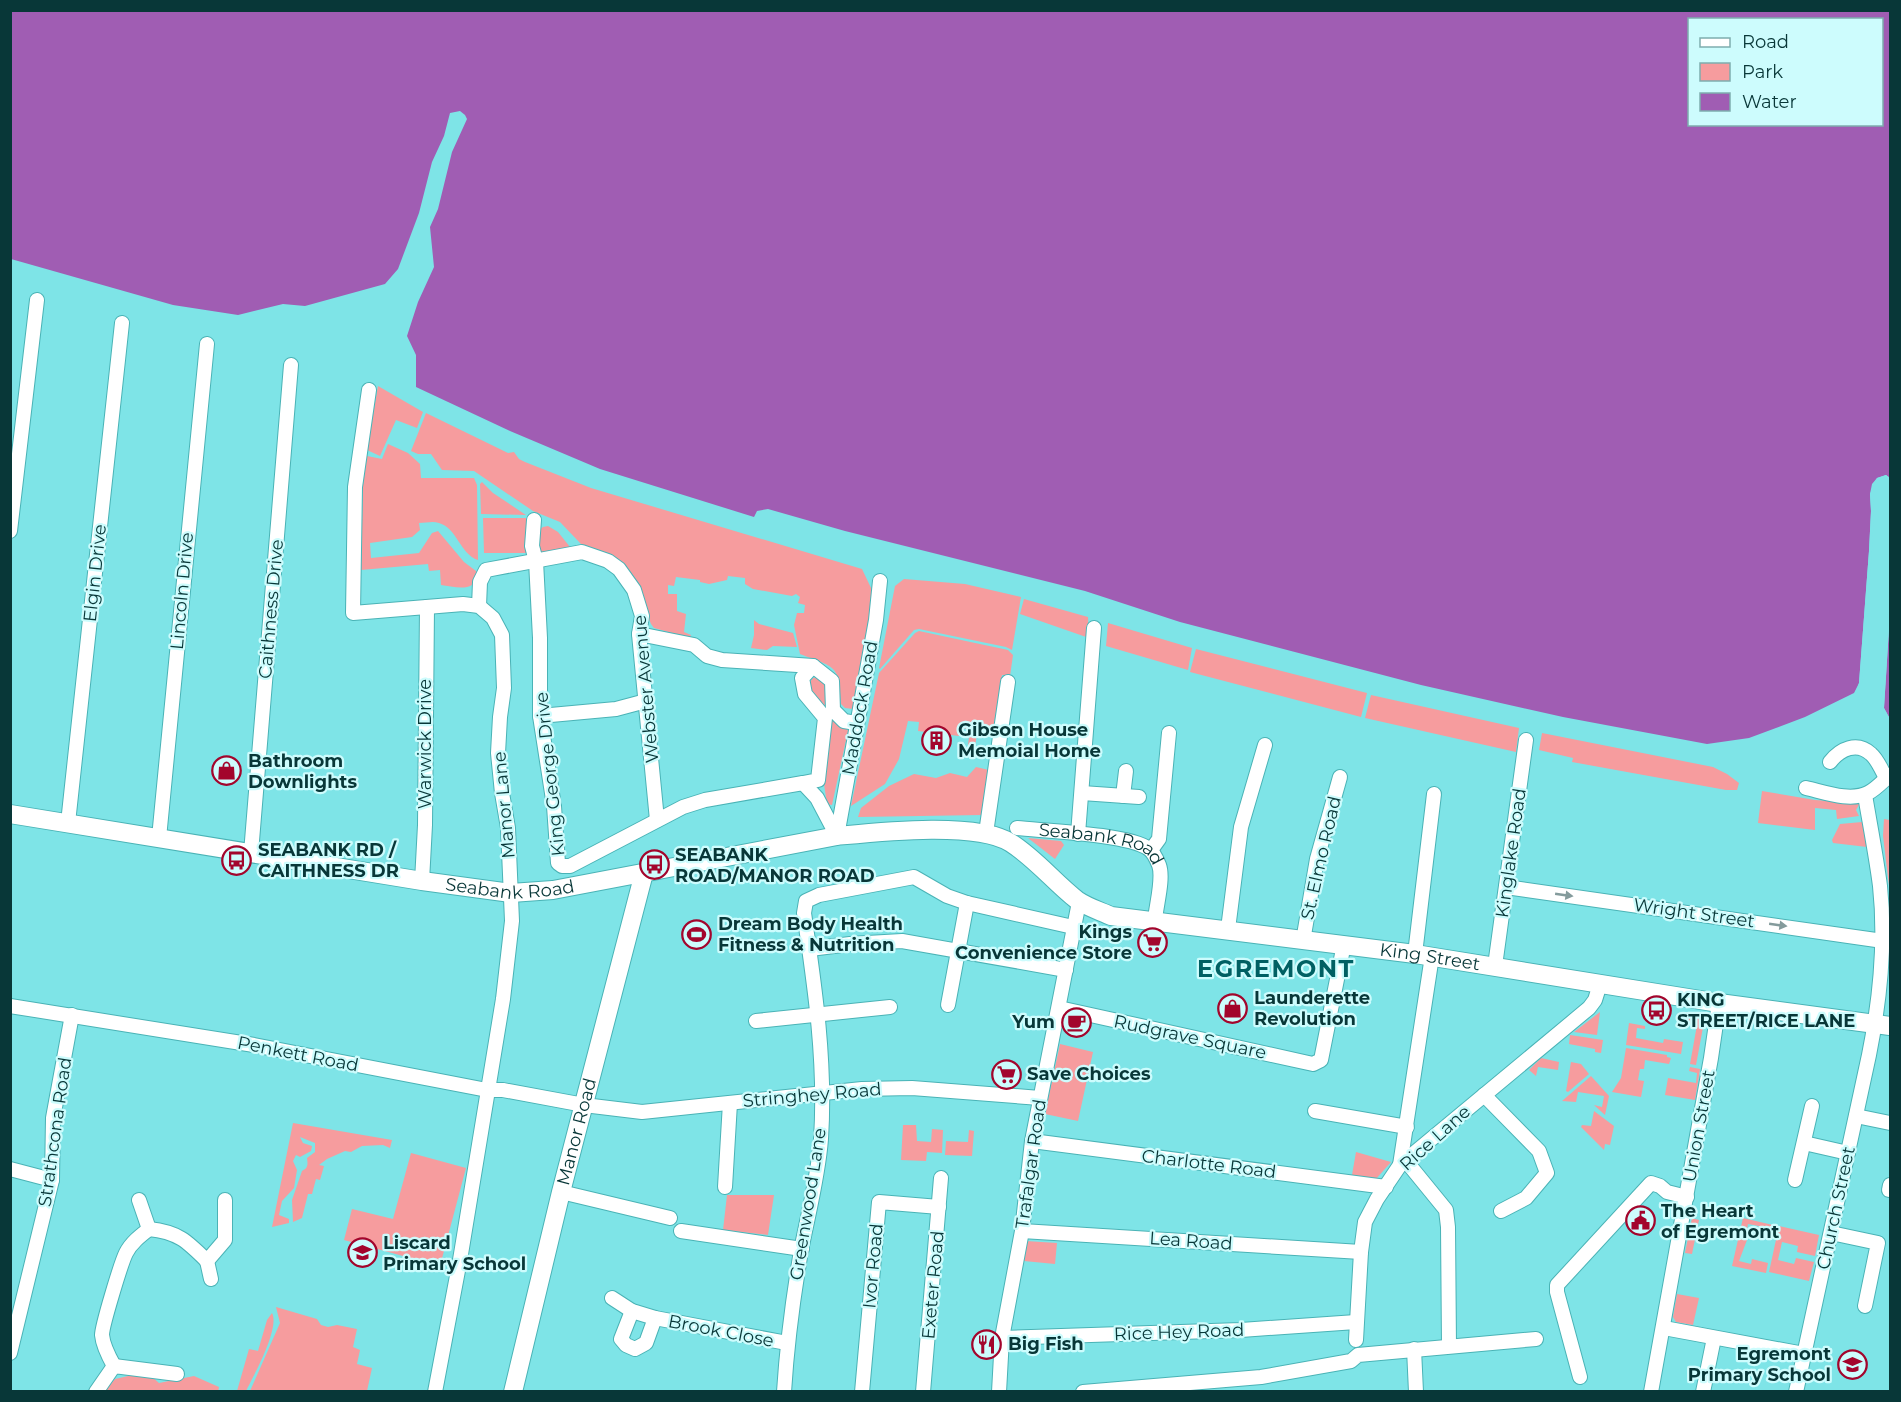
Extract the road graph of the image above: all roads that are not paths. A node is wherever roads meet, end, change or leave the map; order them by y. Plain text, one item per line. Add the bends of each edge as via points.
1 (37, 300) dead end
2 (122, 323) dead end
3 (207, 344) dead end
4 (291, 365) dead end
5 (369, 390) dead end
6 (534, 520) dead end
7 (10, 531) edge
8 (536, 561) junction
9 (880, 581) dead end
10 (480, 606) junction
11 (427, 607) junction
12 (1094, 628) dead end
13 (639, 634) junction
14 (813, 666) junction
15 (1008, 682) dead end
16 (646, 701) junction
17 (540, 716) junction
18 (856, 723) junction
19 (1169, 733) dead end
20 (1526, 740) dead end
21 (1264, 745) dead end
22 (1830, 762) dead end
23 (1126, 771) dead end
24 (1340, 777) dead end
25 (1888, 777) edge
26 (802, 783) junction
27 (1806, 788) dead end
28 (1082, 793) junction
29 (1434, 794) dead end
30 (1865, 795) junction
31 (1123, 796) junction
32 (1139, 797) dead end
33 (10, 814) edge
34 (657, 820) junction
35 (68, 823) junction
36 (986, 834) junction
37 (1078, 834) junction
38 (1012, 835) junction
39 (837, 836) junction
40 (159, 838) junction
41 (1151, 850) junction
42 (251, 853) junction
43 (644, 873) junction
44 (422, 881) junction
45 (1506, 886) junction
46 (511, 893) junction
47 (1079, 902) junction
48 (967, 903) junction
49 (1155, 920) junction
50 (1073, 927) junction
51 (1228, 929) junction
52 (1303, 941) junction
53 (1886, 941) edge
54 (1344, 944) junction
55 (810, 949) junction
56 (958, 950) junction
57 (1424, 955) junction
58 (1495, 966) junction
59 (1066, 970) junction
60 (1600, 984) junction
61 (1719, 1003) junction
62 (948, 1005) dead end
63 (10, 1006) edge
64 (890, 1007) dead end
65 (1059, 1008) junction
66 (819, 1014) junction
67 (72, 1015) junction
68 (756, 1021) dead end
69 (1883, 1025) edge
70 (488, 1090) junction
71 (822, 1093) junction
72 (1484, 1095) junction
73 (1040, 1098) junction
74 (730, 1103) junction
75 (584, 1105) junction
76 (1812, 1106) dead end
77 (1315, 1111) dead end
78 (1856, 1116) junction
79 (1890, 1123) edge
80 (1407, 1127) junction
81 (1032, 1141) junction
82 (1804, 1143) junction
83 (1848, 1153) junction
84 (1403, 1163) junction
85 (10, 1169) edge
86 (941, 1178) dead end
87 (52, 1180) junction
88 (1795, 1180) dead end
89 (725, 1187) dead end
90 (1386, 1187) junction
91 (561, 1192) junction
92 (1687, 1197) junction
93 (139, 1200) dead end
94 (225, 1200) dead end
95 (939, 1207) junction
96 (1501, 1211) dead end
97 (670, 1218) dead end
98 (149, 1229) junction
99 (681, 1231) dead end
100 (1022, 1231) junction
101 (1831, 1233) junction
102 (801, 1249) junction
103 (1361, 1252) junction
104 (207, 1262) junction
105 (211, 1279) dead end
106 (612, 1298) dead end
107 (1865, 1306) dead end
108 (632, 1311) junction
109 (654, 1318) junction
110 (1356, 1322) junction
111 (1664, 1328) junction
112 (1002, 1338) junction
113 (1714, 1338) junction
114 (1536, 1339) dead end
115 (1356, 1340) dead end
116 (787, 1343) junction
117 (1449, 1346) junction
118 (1414, 1349) junction
119 (10, 1353) edge
120 (1804, 1354) junction
121 (114, 1366) junction
122 (177, 1374) dead end
123 (1580, 1377) dead end
124 (96, 1392) edge
125 (435, 1392) edge
126 (513, 1392) edge
127 (784, 1392) edge
128 (862, 1392) edge
129 (923, 1392) edge
130 (999, 1392) edge
131 (1083, 1392) edge
132 (1416, 1392) edge
133 (1651, 1392) edge
134 (1703, 1392) edge
135 (1796, 1392) edge

1 - 7 street
2 - 35 street, Elgin Drive
3 - 40 street, Lincoln Drive
4 - 42 street, Caithness Drive
5 - 11 street via 355,487 353,613
6 - 8 street, King George Drive via 532,546
8 - 10 street via 486,570 480,582
8 - 13 street, Webster Avenue via 582,552 608,561 634,590 642,616
8 - 17 street, King George Drive
9 - 18 street, Maddock Road
10 - 11 street
10 - 46 street, Manor Lane via 493,618 502,635 504,688 498,753 508,828
11 - 44 street, Warwick Drive
12 - 28 street
13 - 14 street via 694,645 707,656 723,660
13 - 16 street, Webster Avenue
14 - 18 street via 832,681 833,710 844,721
14 - 26 street via 802,678 805,694 825,718 818,780
15 - 36 street
16 - 17 street via 616,709
16 - 34 street, Webster Avenue
17 - 34 street, King George Drive via 561,867 570,866
18 - 39 street, Maddock Road
19 - 41 street via 1158,839
20 - 45 street, Kinglake Road
21 - 51 street via 1241,827
22 - 25 street via 1844,749 1858,748 1872,754
23 - 31 street
24 - 52 street, St. Elmo Road via 1317,859
25 - 30 street
26 - 34 street via 705,800
26 - 39 street via 817,798
27 - 30 street via 1848,797
28 - 31 street
28 - 37 street
29 - 57 street
30 - 53 street, Church Street
31 - 32 street
33 - 35 main road, Seabank Road
35 - 40 main road, Seabank Road
36 - 38 main road, Seabank Road
36 - 39 main road, Seabank Road via 914,830
37 - 38 street, Seabank Road
37 - 41 street, Seabank Road via 1137,843
38 - 47 main road, King Street
39 - 43 main road, Seabank Road
40 - 42 main road, Seabank Road
41 - 49 street, Seabank Road via 1161,874
42 - 44 main road, Seabank Road
43 - 46 main road, Seabank Road via 552,890
43 - 75 main road, Manor Road
44 - 46 main road, Seabank Road
45 -> 53 street, Wright Street
45 - 58 street, Kinglake Road
46 - 70 street, Manor Lane via 504,999
47 - 49 main road, King Street via 1111,916
47 - 50 street, Trafalgar Road
48 - 50 street, Greenwood Lane
48 - 55 street, Greenwood Lane via 914,877 819,895 806,901 804,913
48 - 56 street
49 - 51 main road, King Street
50 - 59 street, Trafalgar Road
51 - 52 main road, King Street
52 - 54 main road, King Street
53 - 69 street, Church Street
54 - 57 main road, King Street
54 - 65 street, Rudgrave Square via 1321,1060 1313,1064
55 - 56 street via 902,941
55 - 66 street, Greenwood Lane
56 - 59 street
56 - 62 street
57 - 58 main road, King Street
57 - 80 street
58 - 60 main road, King Street
59 - 65 street, Trafalgar Road
60 - 61 main road, King Street
60 - 72 street, Rice Lane via 1589,1008
61 - 69 main road, King Street
61 - 92 street, Union Street
63 - 67 street, Penkett Road
64 - 66 street
65 - 73 street, Trafalgar Road
66 - 68 street
66 - 71 street, Greenwood Lane
67 - 70 street, Penkett Road
67 - 87 street, Strathcona Road via 53,1118
69 - 78 street, Church Street
70 - 75 street, Penkett Road via 503,1089
70 - 125 street, Manor Lane
71 - 73 street, Stringhey Road via 912,1088
71 - 74 street, Stringhey Road
71 - 102 street, Greenwood Lane via 814,1192
72 - 84 street, Rice Lane
72 - 96 street via 1539,1151 1547,1173 1526,1198
73 - 81 street, Trafalgar Road
74 - 75 street, Stringhey Road via 642,1112
74 - 89 street
75 - 91 main road, Manor Road
76 - 82 street
77 - 80 street
78 - 79 street
78 - 83 street, Church Street
80 - 84 street
81 - 90 street, Charlotte Road
81 - 100 street, Trafalgar Road
82 - 83 street
82 - 88 street
83 - 101 street, Church Street
84 - 90 street, Rice Lane
84 - 117 street via 1446,1210
85 - 87 street
86 - 95 street, Exeter Road
87 - 119 street, Strathcona Road
90 - 103 street, Rice Lane via 1365,1222
91 - 97 street
91 - 126 main road, Manor Road
92 - 111 street, Union Street
92 - 123 street via 1651,1183 1557,1285
93 - 98 street
94 - 104 street via 225,1240
95 - 128 street, Ivor Road via 879,1202
95 - 129 street, Exeter Road
98 - 104 street via 180,1236
98 - 121 street via 126,1253 105,1320 102,1335
99 - 102 street
100 - 103 street, Lea Road
100 - 112 street, Trafalgar Road
101 - 107 street via 1878,1243
101 - 120 street, Church Street
102 - 116 street, Greenwood Lane
103 - 110 street, Rice Lane
104 - 105 street
106 - 108 street, Brook Close
108 - 109 street, Brook Close
108 - 109 street, Brook Close via 621,1339 635,1349 646,1343
109 - 116 street, Brook Close
110 - 112 street, Rice Hey Road
110 - 115 street, Rice Lane
111 - 113 street
111 - 133 street, Union Street
112 - 130 street, Trafalgar Road
113 - 120 street
113 - 134 street
114 - 117 street
116 - 127 street, Greenwood Lane
117 - 118 street
118 - 131 street via 1358,1354 1351,1361 1261,1377
118 - 132 street
120 - 135 street, Church Street
121 - 122 street
121 - 124 street

